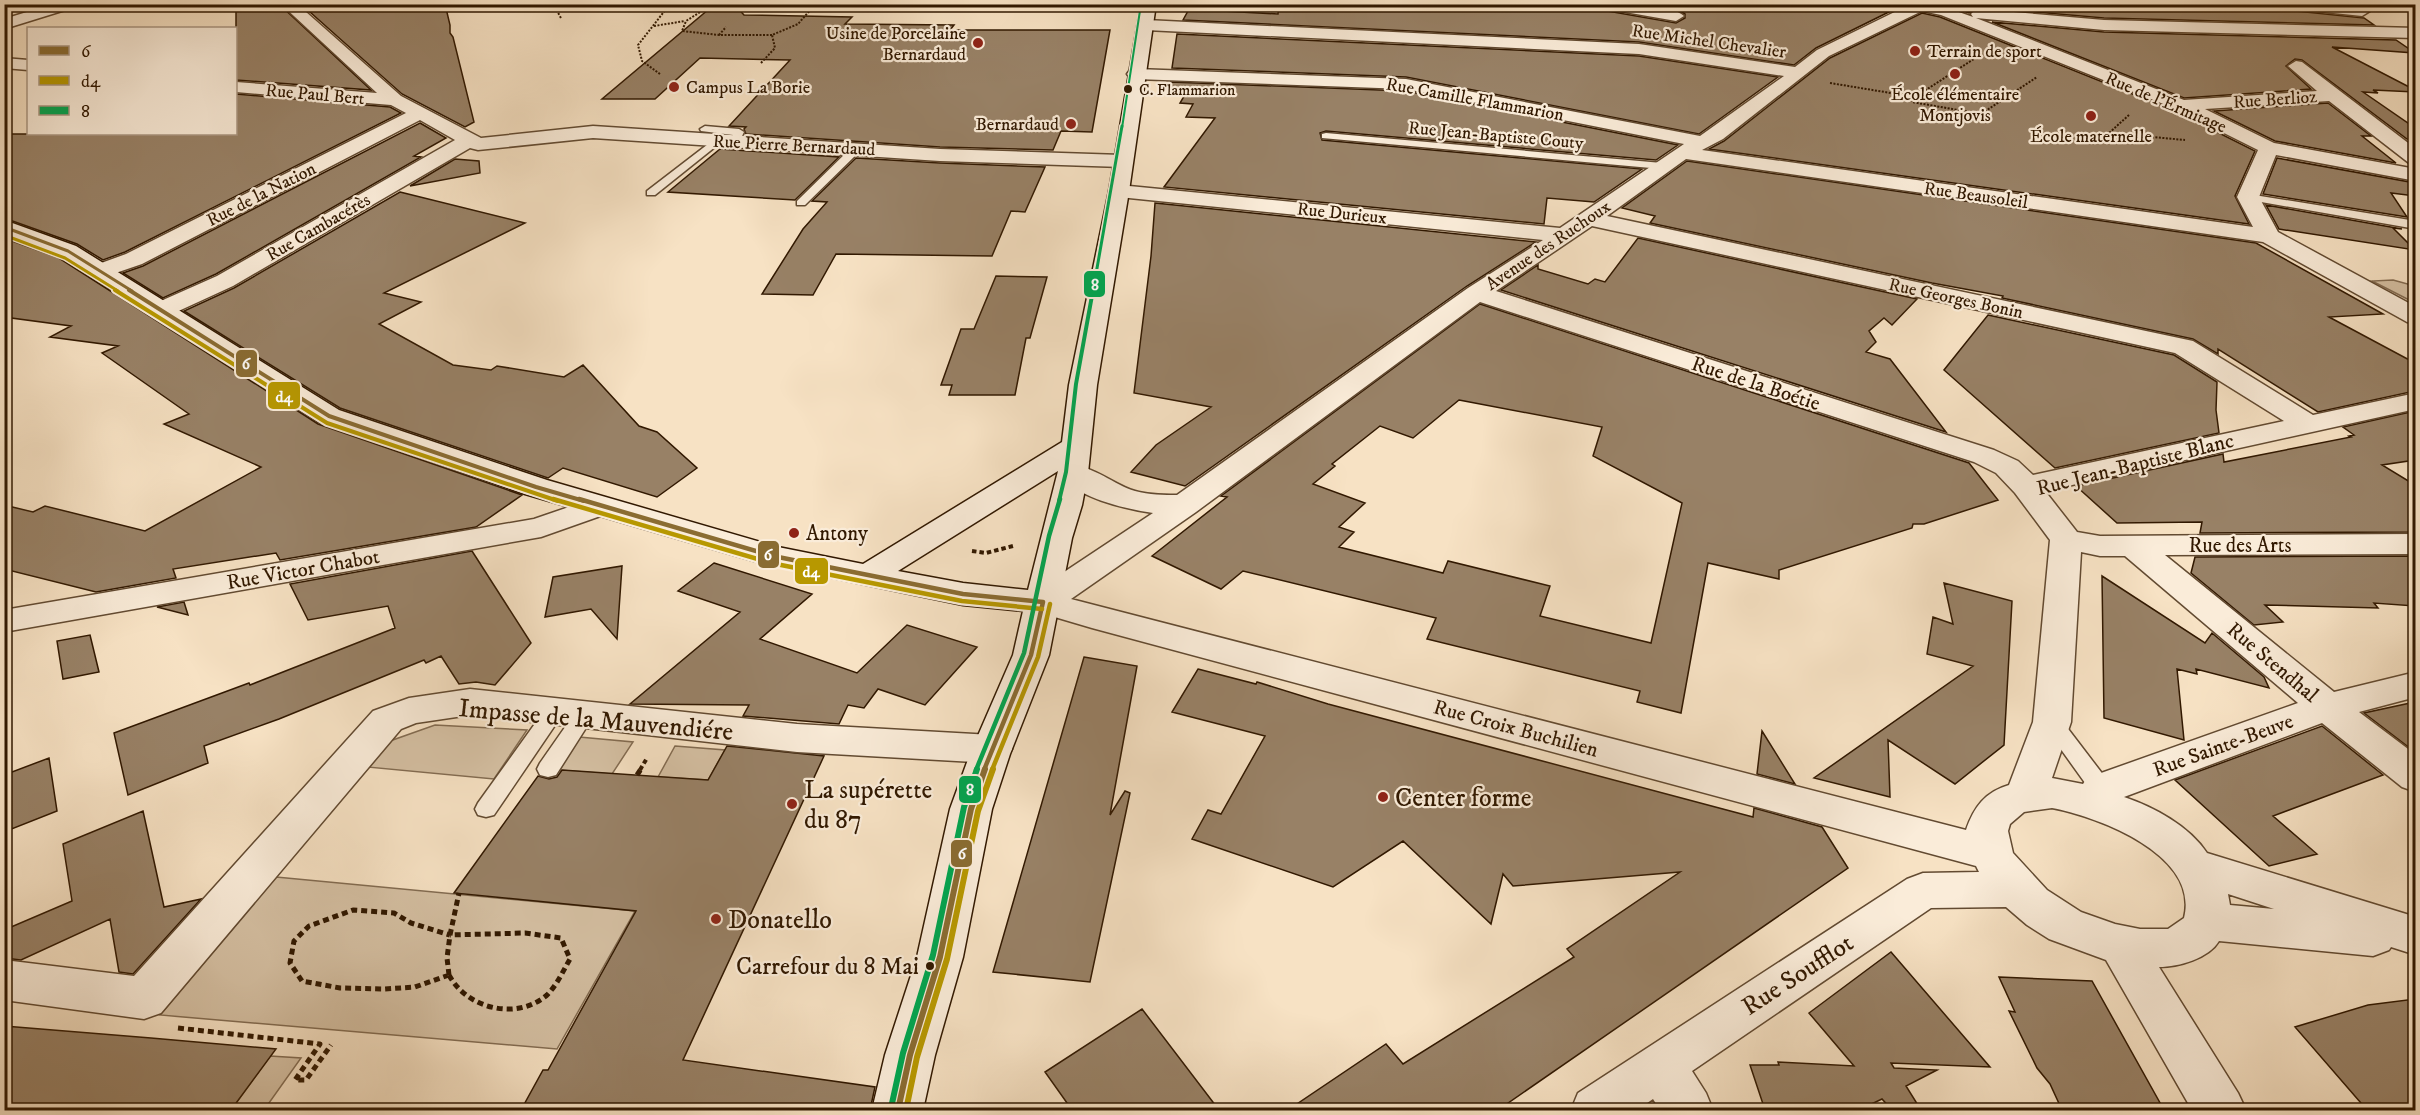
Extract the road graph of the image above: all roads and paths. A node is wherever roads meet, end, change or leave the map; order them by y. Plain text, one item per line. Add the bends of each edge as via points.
1 (17, 4) edge
2 (26, 4) edge
3 (70, 4) edge
4 (288, 4) edge
5 (553, 4) edge
6 (670, 4) edge
7 (1149, 4) edge
8 (1602, 4) edge
9 (1690, 4) edge
10 (2286, 4) edge
11 (1923, 5) edge
12 (4, 7) edge
13 (1945, 11) junction
14 (4, 12) edge
15 (2375, 12) dead end
16 (1676, 16) junction
17 (561, 18) dead end
18 (686, 21) junction
19 (4, 24) edge
20 (1146, 25) junction
21 (653, 26) junction
22 (726, 27) dead end
23 (2415, 33) edge
24 (719, 35) junction
25 (772, 35) junction
26 (1639, 49) junction
27 (1981, 54) dead end
28 (4, 63) edge
29 (761, 63) dead end
30 (2073, 63) junction
31 (27, 65) edge
32 (2296, 66) dead end
33 (1799, 73) junction
34 (660, 74) dead end
35 (1136, 74) junction
36 (1829, 83) dead end
37 (237, 87) edge
38 (2332, 95) junction
39 (1915, 97) junction
40 (395, 100) junction
41 (2182, 105) junction
42 (420, 113) junction
43 (1326, 136) dead end
44 (718, 137) junction
45 (469, 140) junction
46 (2269, 148) junction
47 (856, 149) junction
48 (1683, 154) junction
49 (2415, 159) edge
50 (1122, 161) junction
51 (2415, 175) edge
52 (1119, 191) junction
53 (651, 193) dead end
54 (2248, 197) junction
55 (801, 203) dead end
56 (1587, 218) junction
57 (2415, 225) edge
58 (10, 232) edge
59 (1564, 235) junction
60 (2269, 236) junction
61 (101, 271) junction
62 (1477, 293) junction
63 (164, 309) junction
64 (2415, 317) edge
65 (2415, 401) edge
66 (2308, 424) junction
67 (1074, 459) junction
68 (2026, 486) junction
69 (1185, 505) junction
70 (598, 506) junction
71 (2066, 540) junction
72 (2415, 544) edge
73 (2132, 545) junction
74 (866, 576) junction
75 (1043, 602) junction
76 (4, 621) edge
77 (2415, 684) edge
78 (2327, 707) junction
79 (569, 713) junction
80 (2052, 722) junction
81 (992, 749) junction
82 (548, 769) dead end
83 (2415, 777) edge
84 (2025, 796) junction
85 (2108, 799) junction
86 (486, 809) dead end
87 (2194, 866) junction
88 (2002, 871) junction
89 (459, 893) dead end
90 (2208, 921) junction
91 (450, 935) junction
92 (2415, 936) edge
93 (2415, 941) edge
94 (2121, 945) junction
95 (449, 975) junction
96 (4, 980) edge
97 (171, 1027) dead end
98 (331, 1045) dead end
99 (1660, 1065) junction
100 (898, 1110) edge
101 (1596, 1110) edge
102 (1688, 1110) edge
103 (2220, 1110) edge

1 - 12 lane
2 - 14 lane
3 - 19 street
4 - 40 street
5 - 17 path
6 - 21 path
7 - 20 street
8 - 16 street
9 - 16 street
10 - 15 street
11 - 13 street, Rue de l'Érmitage
11 - 33 street, Avenue des Ruchoux via 1823,53
13 - 23 street via 2104,25
13 - 30 street, Rue de l'Érmitage
16 - 26 street
18 - 21 path
18 - 24 path via 682,31
18 - 25 path via 705,9 813,7 798,24
20 - 26 street, Rue Michel Chevalier
20 - 35 street
21 - 34 path via 638,45 642,62
22 - 24 path
24 - 25 path
25 - 29 path via 775,48
26 - 33 street, Rue Michel Chevalier
27 - 39 path
28 - 31 street
30 - 39 path via 2057,63 1981,114 1912,102
30 - 41 street, Rue de l'Érmitage
32 - 38 street
33 - 48 street, Avenue des Ruchoux
35 - 48 street, Rue Camille Flammarion via 1406,84
35 - 50 street
36 - 39 path
37 - 40 street, Rue Paul Bert
38 - 41 street, Rue Berlioz
38 - 49 street
40 - 42 street
41 - 46 street, Rue de l'Érmitage
42 - 45 street
42 - 61 street, Rue de la Nation via 134,259
43 - 48 lane, Rue Jean-Baptiste Couty
44 - 45 street, Rue Pierre Bernardaud via 593,132 495,144
44 - 47 street, Rue Pierre Bernardaud
44 - 53 lane
45 - 63 street, Rue Cambacérès via 225,281
46 - 51 street, Rue de l'Érmitage
46 - 54 street
47 - 50 street, Rue Pierre Bernardaud
47 - 55 lane
48 - 56 street, Avenue des Ruchoux
48 - 60 street, Rue Beausoleil
50 - 52 street
52 - 59 street, Rue Durieux
52 - 67 street via 1083,386
54 - 57 lane
54 - 60 street
56 - 59 street, Avenue des Ruchoux
56 - 66 street, Rue Georges Bonin via 2184,347
58 - 61 street, Rue Croix Buchilien via 68,251
59 - 62 street, Avenue des Ruchoux
60 - 64 street
61 - 63 street, Rue Croix Buchilien
62 - 68 street, Rue de la Boétie via 1984,456 2007,467
62 - 69 street, Avenue des Ruchoux
63 - 70 street, Rue Croix Buchilien via 329,416
65 - 66 street, Rue Jean-Baptiste Blanc
66 - 68 street, Rue Jean-Baptiste Blanc
67 - 69 street via 1108,494 1149,505
67 - 74 street via 1026,479
67 - 75 street
68 - 71 street, Rue Jean-Baptiste Blanc
69 - 75 street, Avenue des Ruchoux
70 - 74 street, Rue Croix Buchilien via 773,556
70 - 76 street, Rue Victor Chabot via 541,527
71 - 73 street, Rue des Arts via 2100,546
71 - 80 street
72 - 73 street, Rue des Arts
73 - 78 street, Rue Stendhal
74 - 75 street, Rue Croix Buchilien via 963,594
75 - 81 street via 1031,655
75 - 88 street, Rue Croix Buchilien
77 - 78 street, Rue Sainte-Beuve
78 - 83 street, Rue Stendhal
78 - 85 street, Rue Sainte-Beuve
79 - 81 street, Impasse de la Mauvendiére via 797,738
79 - 82 lane
79 - 86 lane
79 - 96 street, Impasse de la Mauvendiére via 470,702 409,711 387,720 144,998
80 - 84 street
80 - 85 lane
81 - 100 street via 971,809 940,957
84 - 85 street via 2052,793
84 - 88 street via 2005,803 1992,815 1986,832
85 - 87 street via 2173,844
87 - 90 street via 2210,904
87 - 92 street
88 - 94 street via 2044,913 2072,928
88 - 99 street, Rue Soufflot via 1923,891
89 - 91 path
90 - 93 street
90 - 94 street via 2197,936 2177,945 2152,949
91 - 95 path
91 - 95 path via 525,933 561,938 570,959 545,997 513,1012 481,1005
91 - 95 path via 411,923 394,913 353,910 309,926 294,941 290,963 302,981 340,988 415,987
94 - 103 street
97 - 98 path via 320,1044 295,1080 306,1080
99 - 101 street, Rue Soufflot
99 - 102 street

